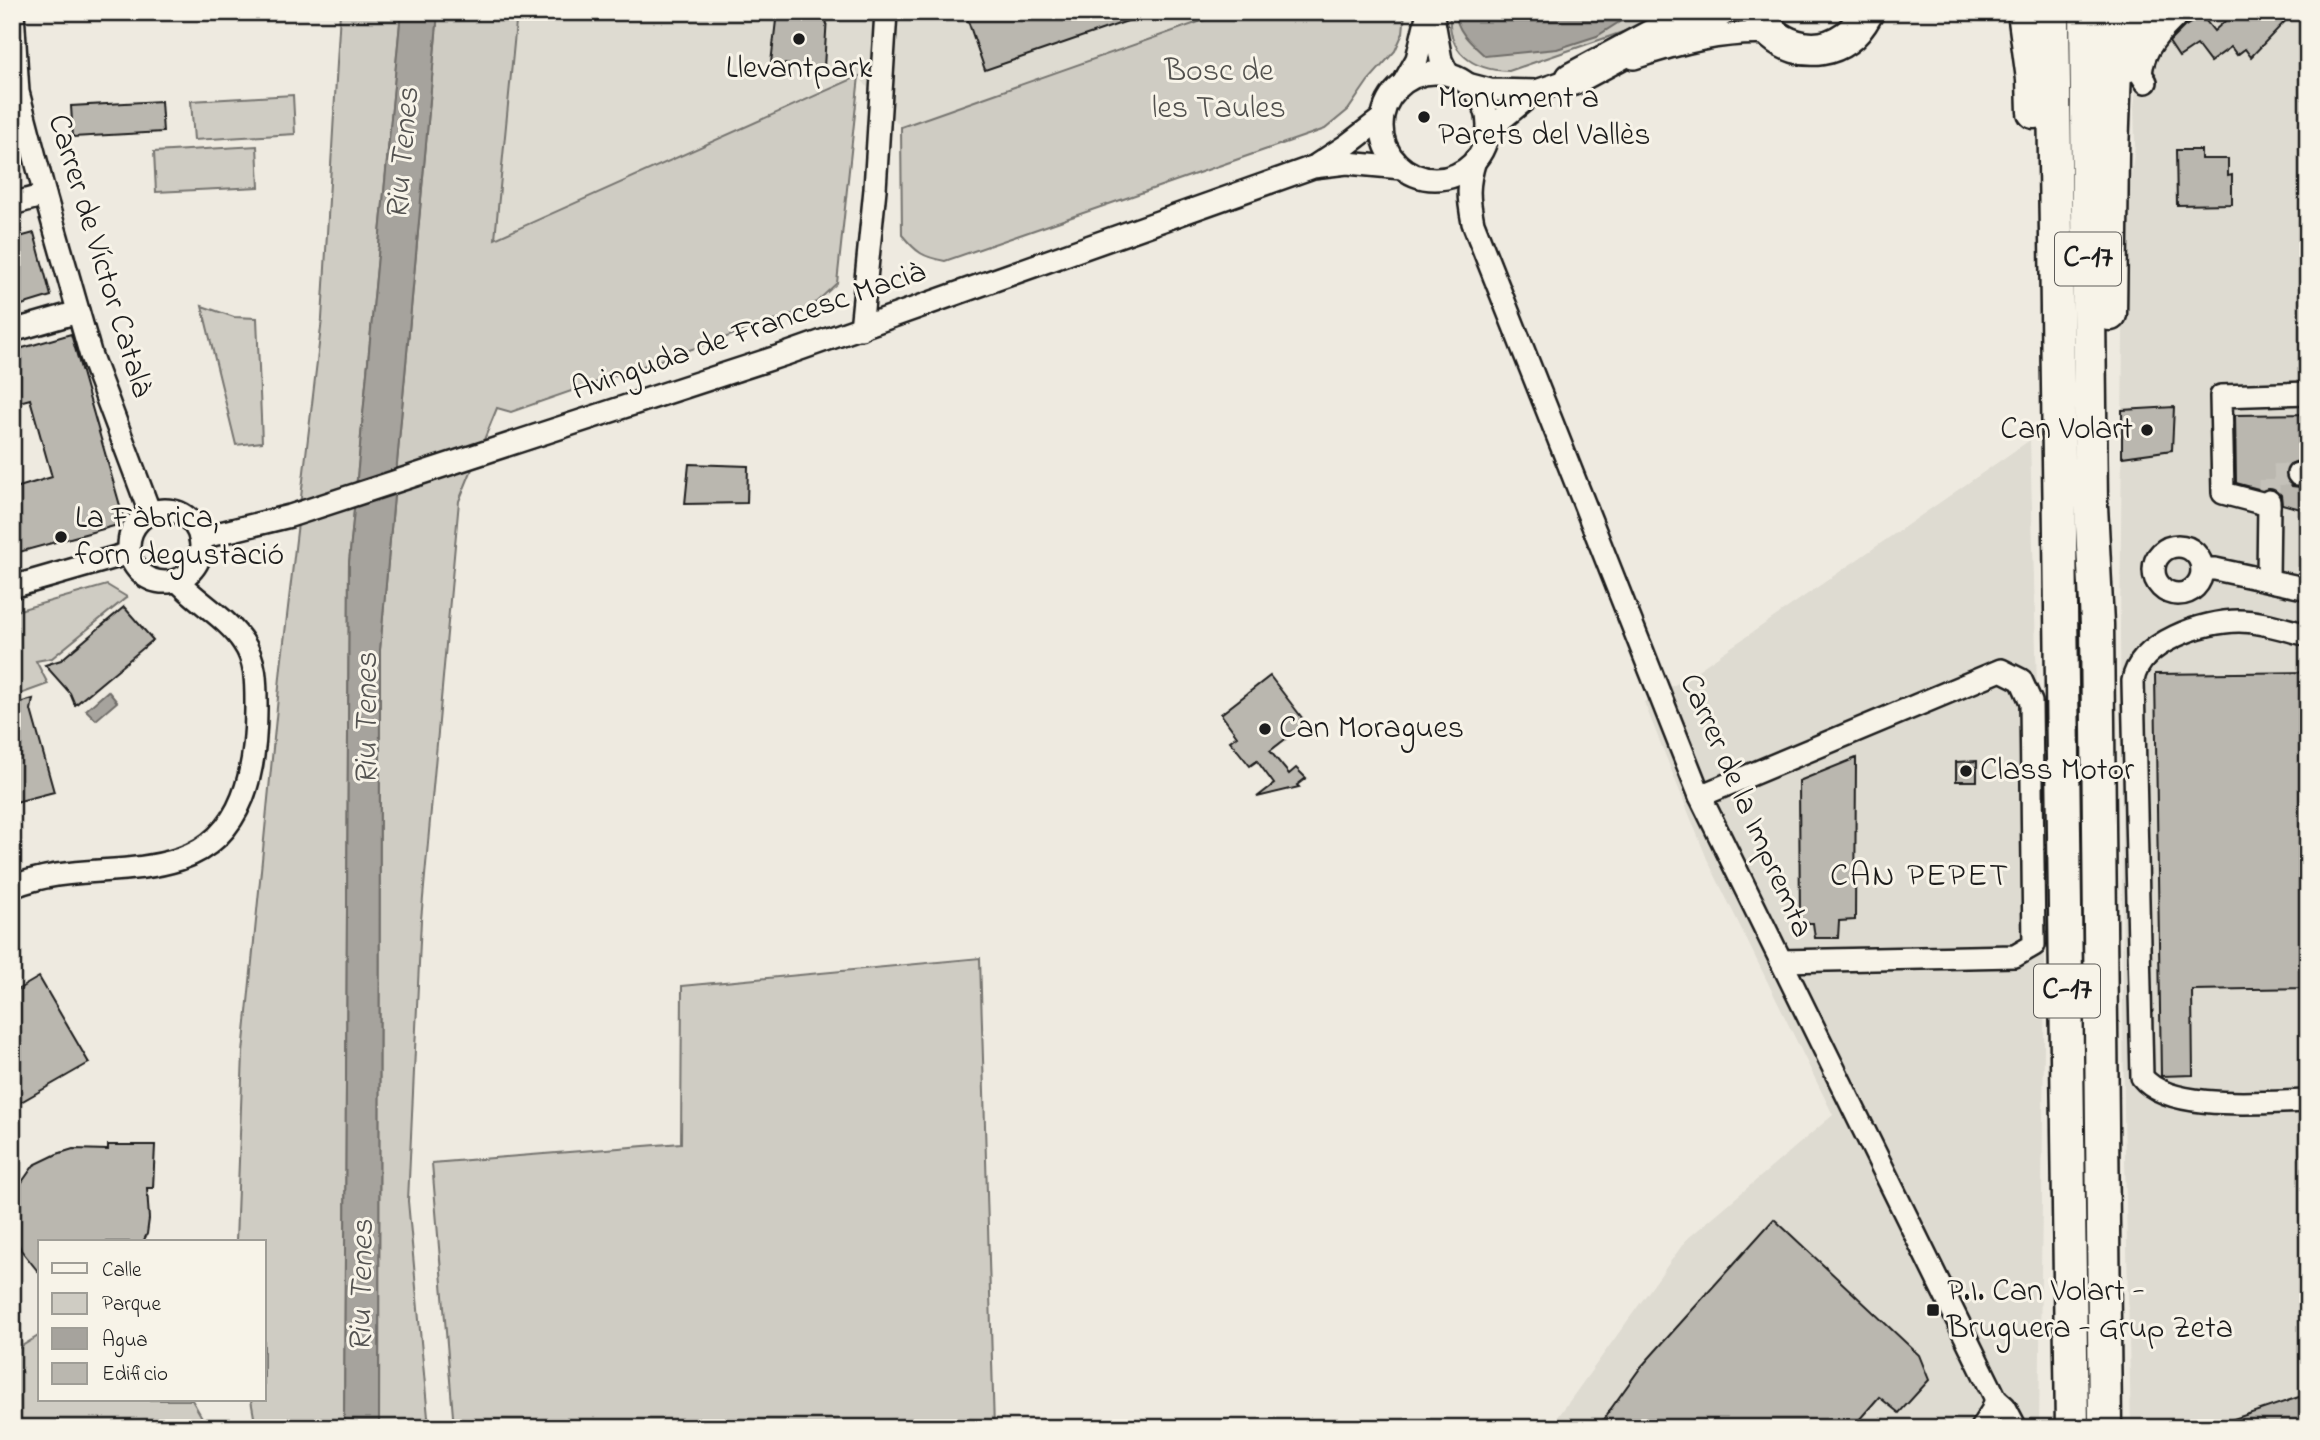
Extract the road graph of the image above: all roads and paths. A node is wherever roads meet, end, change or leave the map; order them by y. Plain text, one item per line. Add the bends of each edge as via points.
1 (13, 12) edge
2 (886, 12) edge
3 (1430, 12) edge
4 (1687, 12) edge
5 (1727, 12) edge
6 (1867, 12) edge
7 (2024, 12) edge
8 (2053, 12) edge
9 (2086, 12) edge
10 (2117, 12) edge
11 (2144, 12) edge
12 (2181, 12) edge
13 (1765, 23) edge
14 (1674, 45) junction
15 (1458, 79) junction
16 (1572, 79) junction
17 (1404, 82) junction
18 (2146, 82) dead end
19 (1536, 91) junction
20 (1382, 118) junction
21 (2114, 125) junction
22 (1486, 138) junction
23 (1475, 160) junction
24 (1313, 167) junction
25 (1402, 168) junction
26 (1428, 178) junction
27 (45, 195) junction
28 (12, 204) edge
29 (1473, 223) junction
30 (78, 312) junction
31 (861, 329) junction
32 (12, 331) edge
33 (2308, 393) edge
34 (2076, 505) junction
35 (149, 513) junction
36 (201, 538) junction
37 (130, 553) junction
38 (2202, 569) dead end
39 (2268, 579) junction
40 (177, 580) junction
41 (12, 587) edge
42 (2308, 589) edge
43 (2308, 635) edge
44 (1700, 796) junction
45 (12, 887) edge
46 (1781, 961) junction
47 (2308, 1101) edge
48 (1996, 1399) junction
49 (1981, 1428) edge
50 (2016, 1428) edge
51 (2072, 1428) edge
52 (2105, 1428) edge

1 - 27 street, Carrer de Víctor Català via 18,92
2 - 31 street
3 - 15 street via 1441,60
3 - 17 street via 1417,59
4 - 16 highway via 1658,33
5 - 14 street
6 - 13 highway via 1846,38 1827,48 1807,50 1787,44
7 - 34 highway via 2033,79 2046,349
8 - 34 highway, C-17
9 - 34 highway, C-17
10 - 21 highway
11 - 21 highway via 2128,57
12 - 18 street via 2149,47 2141,74
13 - 14 street
14 - 16 street
15 - 17 street via 1427,73
15 - 19 street via 1490,90
15 - 22 street via 1482,102 1487,114
16 - 19 street
17 - 20 street via 1386,104
19 - 22 street
20 - 24 street
20 - 25 street via 1385,147
21 - 34 highway via 2108,433
22 - 23 street
23 - 26 street via 1455,175
23 - 29 street via 1467,195
24 - 25 street via 1347,163
24 - 31 street, Avinguda de Francesc Macià
25 - 26 street
26 - 29 street via 1457,199
27 - 28 street
27 - 30 street, Carrer de Víctor Català
29 - 44 street, Carrer de la Impremta
30 - 32 street
30 - 35 street, Carrer de Víctor Català
31 - 36 street, Avinguda de Francesc Macià via 290,516
33 - 39 street via 2221,396 2223,492 2269,503
34 - 51 highway, C-17
34 - 52 highway, C-17 via 2097,624
35 - 36 street via 181,513
35 - 37 street via 133,530
36 - 40 street via 194,568
37 - 40 street via 140,572 149,578
37 - 41 street
38 - 39 street
39 - 42 street
40 - 45 street via 243,641 253,662 256,731 243,800 218,836 180,858 137,867 56,873
43 - 47 street via 2239,621 2200,626 2162,644 2138,666 2133,681 2142,1077 2150,1087 2182,1099
44 - 46 street, Carrer de la Impremta
44 - 46 street via 2001,670 2021,680 2031,702 2034,945 2015,956
46 - 48 street, Carrer de la Impremta
48 - 49 street
48 - 50 street, Carrer de la Impremta

